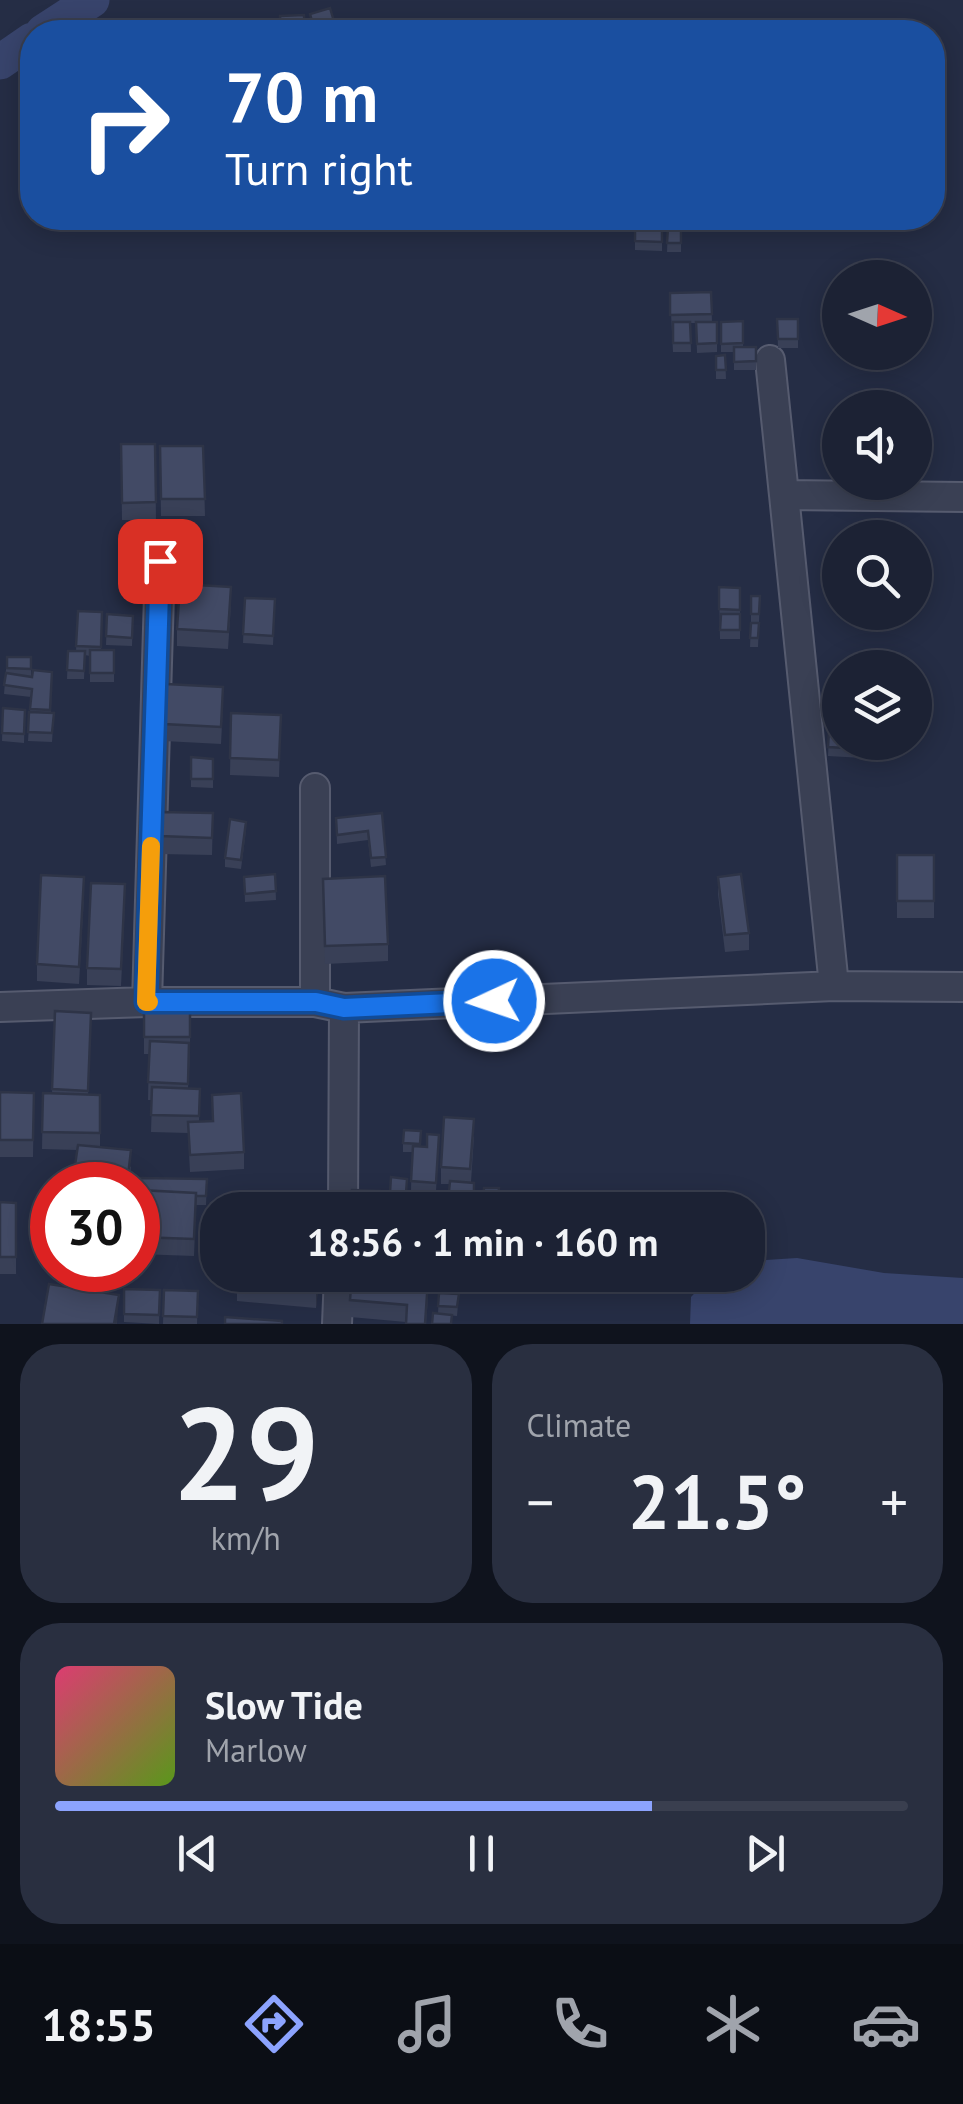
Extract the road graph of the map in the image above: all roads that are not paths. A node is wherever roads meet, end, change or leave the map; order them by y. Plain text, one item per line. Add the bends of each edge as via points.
1 (770, 360) dead end
2 (784, 494) junction
3 (963, 497) edge
4 (160, 561) dead end
5 (314, 788) dead end
6 (834, 986) junction
7 (963, 987) edge
8 (146, 1002) junction
9 (316, 1002) junction
10 (0, 1007) edge
11 (344, 1008) junction
12 (343, 1192) edge
13 (338, 1292) edge
14 (337, 1324) edge

1 - 2 street
2 - 3 street
2 - 6 street
4 - 8 street
5 - 9 street
6 - 7 street
6 - 11 street
8 - 9 street
8 - 10 street
9 - 11 street
11 - 12 street
13 - 14 street

